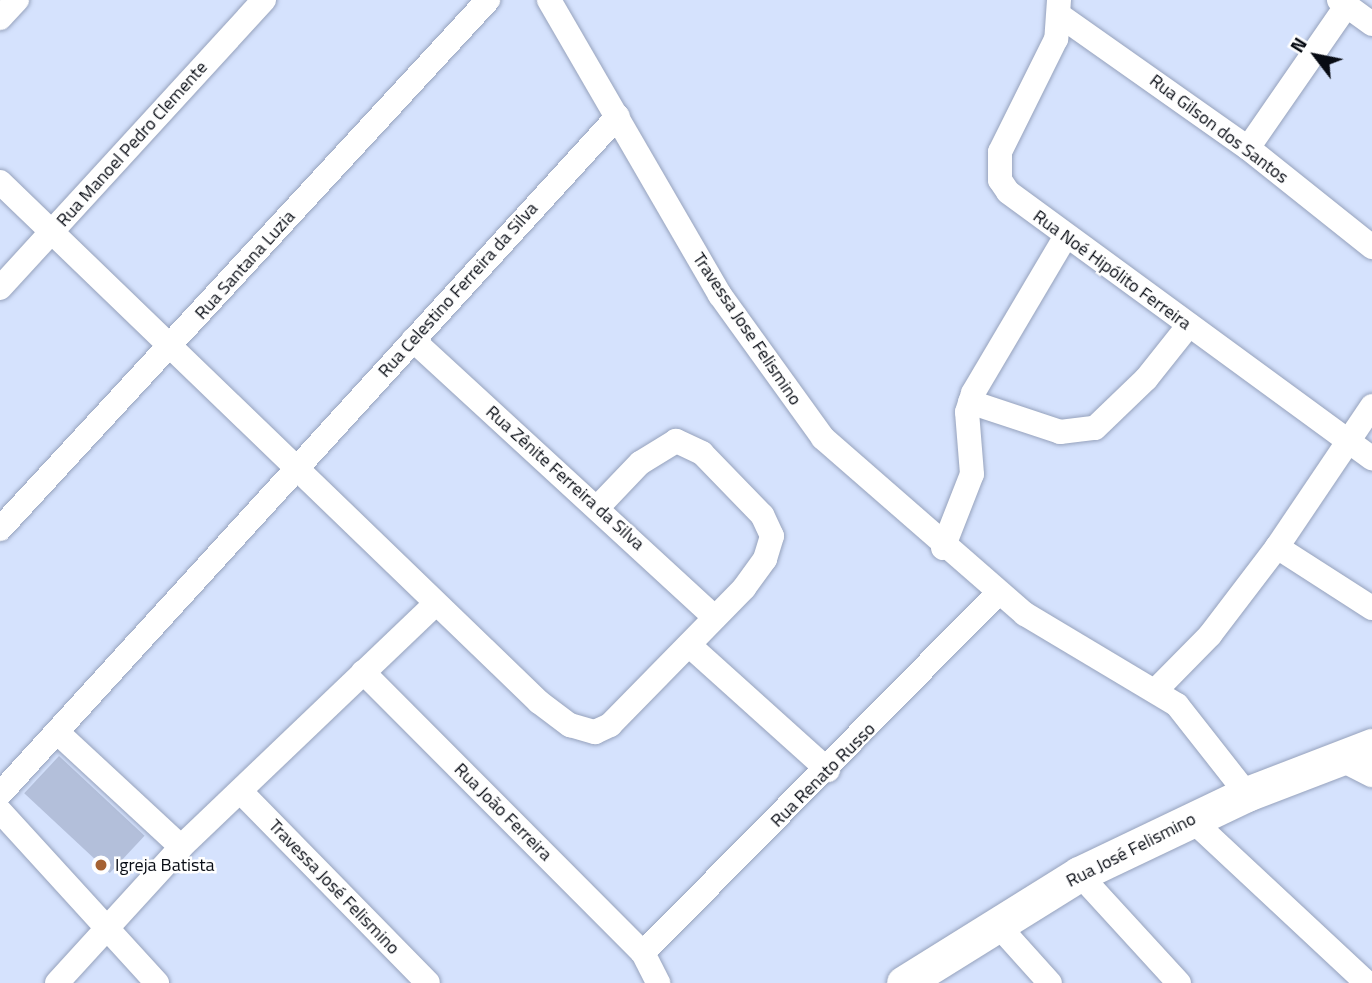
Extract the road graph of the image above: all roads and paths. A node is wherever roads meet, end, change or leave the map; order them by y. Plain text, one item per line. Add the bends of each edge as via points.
1 (17, 0) edge
2 (264, 0) edge
3 (488, 0) edge
4 (548, 0) edge
5 (1343, 3) edge
6 (1061, 9) edge
7 (0, 18) edge
8 (1372, 24) edge
9 (618, 116) junction
10 (1248, 148) junction
11 (0, 182) edge
12 (53, 230) junction
13 (1066, 236) junction
14 (1372, 247) edge
15 (0, 288) edge
16 (1189, 326) junction
17 (412, 340) junction
18 (174, 344) junction
19 (970, 402) junction
20 (1372, 406) edge
21 (1347, 440) junction
22 (1372, 458) edge
23 (298, 465) junction
24 (598, 507) junction
25 (0, 529) edge
26 (1277, 547) junction
27 (943, 548) junction
28 (998, 593) junction
29 (435, 604) junction
30 (1372, 608) edge
31 (715, 618) junction
32 (689, 645) junction
33 (363, 672) junction
34 (1157, 689) junction
35 (57, 732) junction
36 (1363, 761) edge
37 (828, 769) junction
38 (241, 792) junction
39 (0, 794) edge
40 (1247, 794) junction
41 (0, 811) edge
42 (1191, 819) junction
43 (181, 847) junction
44 (1079, 874) junction
45 (995, 922) junction
46 (106, 923) junction
47 (643, 953) junction
48 (907, 982) edge
49 (57, 983) edge
50 (157, 983) edge
51 (428, 983) edge
52 (658, 983) edge
53 (1050, 983) edge
54 (1179, 983) edge
55 (1367, 983) edge

1 - 7 street
2 - 12 street, Rua Manoel Pedro Clemente
3 - 18 street, Rua Santana Luzia
4 - 9 street, Travessa Jose Felismino
5 - 8 street
5 - 10 street
6 - 10 street, Rua Gilson dos Santos
6 - 13 street, Rua Noé Hipólito Ferreira via 1007,131 999,166 1008,192
9 - 17 street, Rua Celestino Ferreira da Silva
9 - 27 street, Travessa Jose Felismino via 775,379 823,438
10 - 14 street, Rua Gilson dos Santos
11 - 12 street
12 - 15 street, Rua Manoel Pedro Clemente
12 - 18 street
13 - 16 street, Rua Noé Hipólito Ferreira
13 - 19 street
16 - 19 street via 1146,379 1095,428 1060,432
16 - 21 street, Rua Noé Hipólito Ferreira
17 - 23 street, Rua Celestino Ferreira da Silva
17 - 24 street, Rua Zênite Ferreira da Silva
18 - 23 street
18 - 25 street, Rua Santana Luzia
19 - 27 street via 972,474
20 - 21 street
21 - 22 street, Rua Noé Hipólito Ferreira
21 - 26 street
23 - 29 street
23 - 35 street, Rua Celestino Ferreira da Silva
24 - 31 street, Rua Zênite Ferreira da Silva
24 - 31 street via 667,444 682,442 702,453 762,515 772,536 757,571
26 - 30 street
26 - 34 street via 1210,635
27 - 28 street, Travessa Jose Felismino
28 - 34 street, Travessa Jose Felismino
28 - 37 street, Rua Renato Russo
29 - 32 street via 539,702 583,730 610,725
29 - 33 street
31 - 32 street
32 - 37 street
33 - 38 street
33 - 47 street, Rua João Ferreira
34 - 40 street, Travessa Jose Felismino via 1191,721
35 - 39 street, Rua Celestino Ferreira da Silva
35 - 43 street
36 - 40 street, Rua José Felismino
37 - 47 street, Rua Renato Russo
38 - 43 street
38 - 51 street, Travessa José Felismino
40 - 42 street, Rua José Felismino
41 - 46 street
42 - 44 street, Rua José Felismino
42 - 55 street
43 - 46 street
44 - 45 street, Rua José Felismino
44 - 54 street
45 - 48 street, Rua José Felismino
45 - 53 street
46 - 49 street
46 - 50 street
47 - 52 street, Rua João Ferreira

